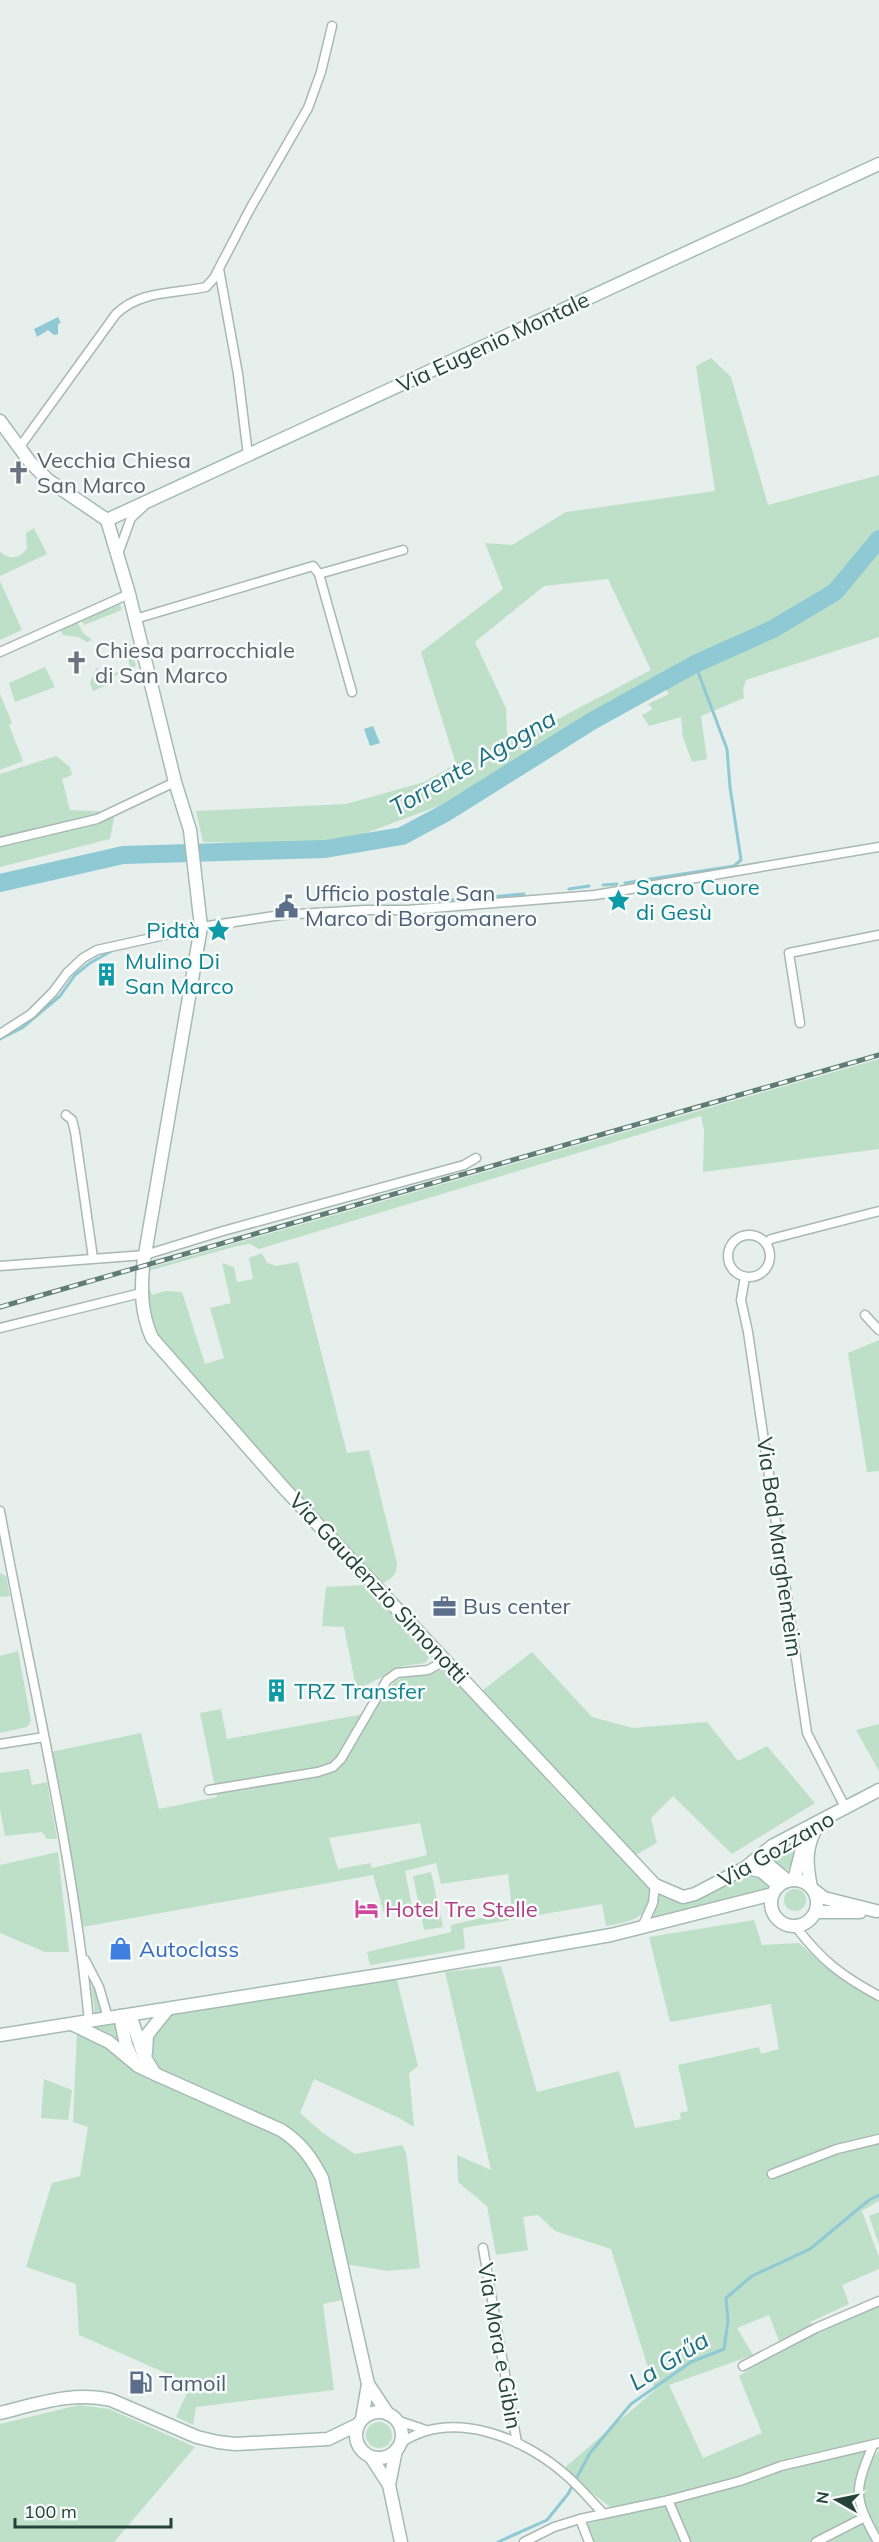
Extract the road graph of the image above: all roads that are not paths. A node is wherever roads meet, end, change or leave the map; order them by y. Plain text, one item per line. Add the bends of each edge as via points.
1 (332, 26) dead end
2 (879, 164) edge
3 (219, 268) junction
4 (0, 421) edge
5 (6, 439) edge
6 (19, 448) junction
7 (248, 455) junction
8 (146, 504) junction
9 (107, 520) junction
10 (403, 550) dead end
11 (117, 554) junction
12 (320, 574) junction
13 (129, 594) junction
14 (135, 619) junction
15 (0, 652) edge
16 (352, 692) dead end
17 (175, 782) junction
18 (0, 842) edge
19 (879, 847) edge
20 (201, 927) junction
21 (879, 935) edge
22 (800, 1023) dead end
23 (0, 1034) edge
24 (66, 1115) dead end
25 (476, 1158) dead end
26 (879, 1211) edge
27 (766, 1243) junction
28 (145, 1255) junction
29 (93, 1258) junction
30 (0, 1266) edge
31 (745, 1277) junction
32 (141, 1293) junction
33 (865, 1315) dead end
34 (0, 1328) edge
35 (879, 1330) edge
36 (0, 1511) edge
37 (446, 1660) junction
38 (44, 1737) junction
39 (0, 1744) edge
40 (209, 1790) dead end
41 (879, 1790) edge
42 (846, 1809) junction
43 (818, 1824) junction
44 (749, 1864) junction
45 (655, 1885) junction
46 (784, 1885) junction
47 (813, 1889) junction
48 (671, 1893) joint
49 (729, 1906) junction
50 (772, 1911) junction
51 (877, 1911) edge
52 (816, 1912) junction
53 (796, 1927) junction
54 (642, 1928) junction
55 (83, 1957) junction
56 (879, 1996) edge
57 (167, 2010) junction
58 (119, 2016) junction
59 (89, 2022) junction
60 (73, 2025) junction
61 (0, 2035) edge
62 (133, 2060) junction
63 (149, 2063) junction
64 (155, 2074) junction
65 (879, 2139) edge
66 (772, 2174) dead end
67 (483, 2248) dead end
68 (879, 2301) edge
69 (743, 2366) dead end
70 (368, 2384) junction
71 (0, 2413) edge
72 (392, 2417) junction
73 (360, 2422) junction
74 (429, 2430) junction
75 (328, 2439) junction
76 (516, 2444) junction
77 (876, 2444) edge
78 (399, 2446) junction
79 (360, 2448) junction
80 (371, 2457) junction
81 (389, 2485) junction
82 (668, 2500) junction
83 (603, 2513) junction
84 (865, 2517) junction
85 (580, 2519) junction
86 (401, 2542) edge
87 (525, 2542) edge
88 (589, 2542) edge
89 (686, 2542) edge
90 (816, 2542) edge
91 (878, 2542) edge

1 - 3 street via 308,108
2 - 7 street, Via Eugenio Montale
3 - 6 street via 206,287 148,295 126,303
3 - 7 street
4 - 5 street
5 - 6 street
6 - 9 street via 48,480
7 - 8 street, Via Eugenio Montale
8 - 9 street, Via Eugenio Montale
8 - 11 street via 131,518
9 - 11 street, Via Gaudenzio Simonotti
10 - 12 street
11 - 13 street, Via Gaudenzio Simonotti
12 - 14 street via 313,566 298,569
12 - 16 street
13 - 14 street, Via Gaudenzio Simonotti
13 - 15 street
14 - 17 street, Via Gaudenzio Simonotti
17 - 18 street via 97,819
17 - 20 street, Via Gaudenzio Simonotti via 190,830
19 - 20 street via 595,895 408,910 304,913
20 - 23 street via 97,950 67,973 31,1014
20 - 28 street, Via Gaudenzio Simonotti
21 - 22 street via 789,953
24 - 29 street via 75,1132
25 - 28 street via 464,1165
26 - 27 street
27 - 31 street via 769,1264 759,1275
27 - 31 street via 748,1235 731,1245 729,1265
28 - 29 street
28 - 32 street, Via Gaudenzio Simonotti
29 - 30 street
31 - 42 street, Via Bad Marghenteim via 741,1300 807,1733
32 - 34 street
32 - 37 street, Via Gaudenzio Simonotti via 146,1324 160,1350
33 - 35 street
36 - 38 street
37 - 40 street via 428,1670 397,1673 387,1680 333,1767
37 - 45 street, Via Gaudenzio Simonotti
38 - 39 street
38 - 55 street
41 - 42 street, Via Gozzano
42 - 43 street, Via Gozzano
43 - 44 street, Via Gozzano via 772,1846
43 - 46 street via 808,1833
43 - 47 street via 806,1855
44 - 46 street via 770,1866
44 - 48 street, Via Gozzano via 695,1894 683,1897
45 - 48 street, Via Gaudenzio Simonotti
45 - 54 street via 653,1903
46 - 47 street
46 - 49 street, Via Gozzano
46 - 50 street
47 - 51 street via 824,1898
47 - 52 street
49 - 50 street, Via Gozzano
49 - 54 street, Via Gozzano
50 - 53 street via 779,1921
51 - 52 street
52 - 53 street via 808,1922
53 - 56 street via 815,1953
54 - 57 street, Via Gozzano
55 - 58 street
55 - 59 street
57 - 58 street
57 - 63 street via 147,2036
58 - 59 street
58 - 62 street
58 - 63 street
59 - 60 street
60 - 61 street
60 - 62 street via 109,2042
62 - 64 street
63 - 64 street
64 - 70 street via 280,2130 297,2140 309,2154 322,2178
65 - 66 street via 837,2149
67 - 76 street, Via Mora e Gibin
68 - 69 street
70 - 72 street
70 - 73 street
71 - 75 street via 64,2397 98,2397 218,2442
72 - 73 street via 372,2412
72 - 74 street
72 - 78 street via 402,2433
73 - 75 street
73 - 79 street via 355,2437
74 - 76 street, Via Mora e Gibin via 477,2430 503,2436
74 - 78 street via 414,2434
75 - 79 street
76 - 83 street, Via Mora e Gibin via 547,2461
77 - 82 street via 781,2466
77 - 84 street via 859,2481 860,2507
78 - 80 street via 383,2458
78 - 81 street
79 - 80 street
80 - 81 street
81 - 86 street
82 - 83 street
82 - 89 street
83 - 85 street
84 - 90 street
84 - 91 street
85 - 87 street
85 - 88 street

